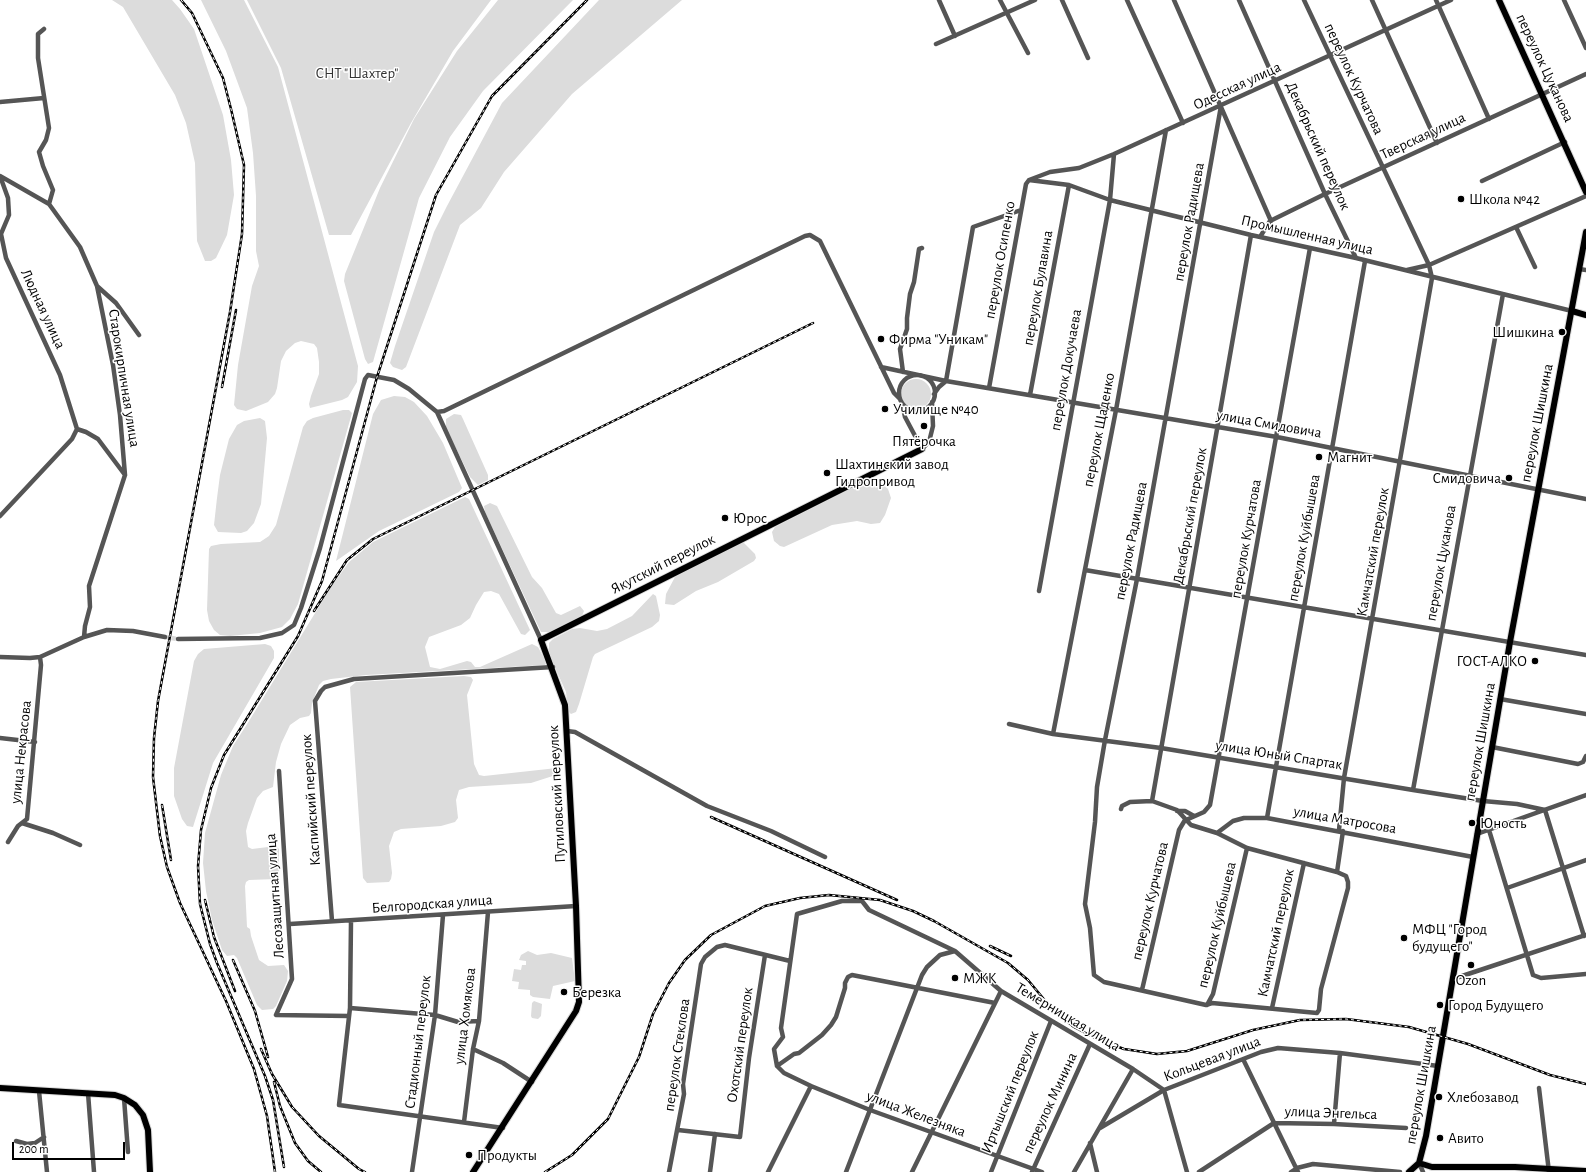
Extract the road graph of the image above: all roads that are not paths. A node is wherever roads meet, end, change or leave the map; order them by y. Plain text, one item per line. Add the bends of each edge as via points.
1 (939, 0) edge
2 (1000, 0) edge
3 (1035, 0) edge
4 (1062, 0) edge
5 (1127, 0) edge
6 (1174, 0) edge
7 (1239, 0) edge
8 (1304, 0) edge
9 (1372, 0) edge
10 (1436, 0) edge
11 (1451, 0) edge
12 (1499, 0) edge
13 (1564, 0) edge
14 (1438, 6) junction
15 (1007, 14) junction
16 (44, 30) dead end
17 (1387, 30) junction
18 (955, 36) junction
19 (936, 44) dead end
20 (1586, 48) edge
21 (1028, 53) dead end
22 (1330, 56) junction
23 (1088, 58) dead end
24 (1586, 74) edge
25 (1275, 81) junction
26 (1542, 93) junction
27 (44, 98) junction
28 (0, 102) edge
29 (1221, 106) junction
30 (1489, 119) junction
31 (1183, 123) junction
32 (1166, 130) junction
33 (1565, 142) junction
34 (1437, 143) junction
35 (1114, 154) junction
36 (1382, 168) junction
37 (0, 176) edge
38 (1482, 181) dead end
39 (1027, 182) junction
40 (1069, 185) junction
41 (1586, 192) edge
42 (1325, 194) junction
43 (1586, 196) edge
44 (8, 198) joint
45 (1110, 200) junction
46 (49, 204) junction
47 (1021, 210) junction
48 (1151, 210) junction
49 (1271, 221) junction
50 (1202, 222) junction
51 (1516, 227) junction
52 (1586, 232) edge
53 (1251, 235) junction
54 (1260, 237) junction
55 (922, 248) dead end
56 (1310, 248) junction
57 (1356, 258) junction
58 (1365, 262) junction
59 (1429, 265) junction
60 (1535, 267) dead end
61 (1579, 269) junction
62 (1586, 270) edge
63 (1406, 271) junction
64 (1432, 278) junction
65 (97, 286) junction
66 (1503, 294) junction
67 (1572, 311) junction
68 (1586, 315) edge
69 (139, 335) dead end
70 (881, 367) junction
71 (903, 372) junction
72 (918, 376) junction
73 (946, 381) junction
74 (989, 388) junction
75 (934, 394) junction
76 (1030, 395) junction
77 (901, 401) junction
78 (932, 402) junction
79 (1072, 402) junction
80 (1116, 410) junction
81 (437, 412) junction
82 (1166, 418) junction
83 (1218, 427) junction
84 (77, 429) junction
85 (1277, 437) junction
86 (1332, 448) junction
87 (922, 449) junction
88 (1401, 461) junction
89 (126, 475) junction
90 (1470, 475) junction
91 (1538, 489) junction
92 (1586, 499) edge
93 (0, 516) edge
94 (1084, 570) junction
95 (1137, 579) junction
96 (1190, 588) junction
97 (1039, 591) dead end
98 (1248, 598) junction
99 (1304, 607) junction
100 (1374, 619) junction
101 (1442, 630) junction
102 (84, 637) junction
103 (166, 637) tunnel mouth
104 (178, 639) tunnel mouth
105 (541, 640) junction
106 (1510, 642) junction
107 (1586, 655) edge
108 (0, 657) edge
109 (40, 657) junction
110 (553, 667) junction
111 (1500, 698) junction
112 (1586, 714) edge
113 (1009, 724) dead end
114 (568, 731) junction
115 (1053, 734) junction
116 (0, 738) edge
117 (1105, 740) junction
118 (35, 742) junction
119 (1492, 747) junction
120 (1161, 748) junction
121 (1586, 756) edge
122 (1218, 757) junction
123 (1277, 766) junction
124 (279, 771) dead end
125 (1344, 778) junction
126 (1413, 790) junction
127 (1586, 795) edge
128 (1152, 801) junction
129 (1483, 801) junction
130 (1121, 809) dead end
131 (1545, 810) junction
132 (1177, 811) junction
133 (1194, 816) junction
134 (1267, 818) junction
135 (1185, 820) junction
136 (22, 822) junction
137 (1489, 830) junction
138 (1341, 831) junction
139 (1217, 833) junction
140 (1477, 834) junction
141 (8, 842) dead end
142 (80, 845) dead end
143 (1247, 848) junction
144 (825, 857) dead end
145 (1473, 857) junction
146 (1586, 860) edge
147 (1304, 863) junction
148 (1563, 868) junction
149 (1337, 872) junction
150 (1507, 888) junction
151 (576, 906) junction
152 (488, 912) junction
153 (443, 915) junction
154 (332, 921) junction
155 (351, 921) junction
156 (290, 924) junction
157 (1585, 935) edge
158 (956, 952) junction
159 (765, 955) junction
160 (1526, 956) junction
161 (790, 961) junction
162 (1586, 974) edge
163 (1453, 979) junction
164 (918, 987) junction
165 (1001, 990) junction
166 (1142, 990) junction
167 (995, 1003) junction
168 (1206, 1005) junction
169 (350, 1008) junction
170 (1272, 1008) junction
171 (435, 1015) junction
172 (349, 1016) junction
173 (479, 1021) junction
174 (1051, 1021) junction
175 (1090, 1044) junction
176 (474, 1049) junction
177 (1340, 1052) junction
178 (1243, 1060) junction
179 (777, 1066) junction
180 (1438, 1066) junction
181 (1133, 1069) junction
182 (532, 1082) junction
183 (811, 1086) junction
184 (0, 1088) edge
185 (1539, 1088) dead end
186 (1164, 1090) junction
187 (39, 1091) junction
188 (88, 1093) junction
189 (124, 1098) junction
190 (870, 1110) junction
191 (421, 1116) junction
192 (464, 1122) junction
193 (1274, 1123) junction
194 (1334, 1124) junction
195 (503, 1128) junction
196 (1100, 1128) junction
197 (1406, 1128) dead end
198 (678, 1130) junction
199 (931, 1133) junction
200 (715, 1134) junction
201 (44, 1137) junction
202 (16, 1141) dead end
203 (1090, 1143) junction
204 (128, 1152) dead end
205 (996, 1156) junction
206 (1419, 1163) junction
207 (1482, 1169) edge
208 (1032, 1170) edge
209 (1298, 1170) edge
210 (1549, 1170) edge
211 (1586, 1171) edge
212 (47, 1172) edge
213 (94, 1172) edge
214 (150, 1172) edge
215 (412, 1172) edge
216 (473, 1172) edge
217 (669, 1172) edge
218 (710, 1172) edge
219 (768, 1172) edge
220 (846, 1172) edge
221 (912, 1172) edge
222 (991, 1172) edge
223 (1042, 1172) edge
224 (1074, 1172) edge
225 (1097, 1172) edge
226 (1188, 1172) edge
227 (1199, 1172) edge
228 (1291, 1172) edge
229 (1400, 1172) edge
230 (1409, 1172) edge
231 (1423, 1172) edge

1 - 18 street
2 - 15 street
3 - 15 street
4 - 23 street
5 - 31 street
6 - 29 street
7 - 25 street, Декабрьский переулок
8 - 22 street, переулок Курчатова
9 - 17 street
10 - 14 street
11 - 14 street, Одесская улица
12 - 26 main road, переулок Цуканова
13 - 20 street
14 - 17 street, Одесская улица
14 - 30 street
15 - 18 street
15 - 21 street
16 - 27 street via 38,34 38,58
17 - 22 street, Одесская улица
17 - 34 street
18 - 19 street
22 - 25 street, Одесская улица
22 - 36 street, переулок Курчатова
24 - 26 street, Тверская улица
25 - 29 street, Одесская улица
25 - 42 street, Декабрьский переулок
26 - 30 street, Тверская улица
26 - 33 main road, переулок Цуканова
27 - 28 street
27 - 46 street via 49,128 40,152 53,190
29 - 31 street, Одесская улица
29 - 49 street
29 - 50 street, переулок Радищева
30 - 34 street, Тверская улица
31 - 32 street, Одесская улица
32 - 35 street, Одесская улица
32 - 48 street, переулок Щаденко
33 - 38 street
33 - 41 main road, переулок Цуканова
34 - 36 street, Тверская улица
35 - 39 street, Одесская улица via 1079,168 1050,172
35 - 45 street, переулок Докучаева
36 - 42 street, Тверская улица
36 - 59 street, переулок Курчатова
37 - 44 street, Старокирпичная улица
37 - 46 street, Старокирпичная улица
39 - 40 street, Промышленная улица
39 - 47 street, переулок Осипенко
40 - 45 street, Промышленная улица
40 - 76 street, переулок Булавина
42 - 49 street, Тверская улица
42 - 57 street, Декабрьский переулок
43 - 51 street
44 - 84 street, Людная улица via 9,215 1,234 6,258 60,375
45 - 48 street, Промышленная улица
45 - 79 street, переулок Докучаева
46 - 65 street, Старокирпичная улица via 80,247
47 - 73 street via 973,227
47 - 74 street, переулок Осипенко
48 - 50 street, Промышленная улица
48 - 80 street, переулок Щаденко
49 - 54 street
50 - 53 street, Промышленная улица
50 - 82 street, переулок Радищева
51 - 59 street
51 - 60 street
52 - 61 main road, переулок Шишкина
53 - 54 street, Промышленная улица
53 - 83 street, Декабрьский переулок
54 - 56 street, Промышленная улица
55 - 71 street via 919,249 906,318 907,329 900,349
56 - 57 street, Промышленная улица
56 - 85 street, переулок Курчатова
57 - 58 street, Промышленная улица
58 - 63 street, Промышленная улица
58 - 86 street, переулок Куйбышева
59 - 63 street
59 - 64 street, переулок Курчатова
61 - 62 street
61 - 67 main road, переулок Шишкина
63 - 64 street, Промышленная улица
64 - 66 street, Промышленная улица
64 - 88 street, Камчатский переулок
65 - 69 street, Старокирпичная улица via 116,303
65 - 89 street, Старокирпичная улица via 118,401
66 - 67 street, Промышленная улица
66 - 90 street, переулок Цуканова
67 - 68 main road, Промышленная улица
67 - 91 main road, переулок Шишкина
70 - 71 street, улица Смидовича
70 - 77 street
70 - 81 street via 820,242 810,235 454,408
71 - 72 street, улица Смидовича
72 - 73 street, улица Смидовича
72 - 75 street via 930,382
72 - 77 street via 910,377 903,383 899,391
73 - 74 street, улица Смидовича
73 - 75 street
74 - 76 street, улица Смидовича
75 - 78 street
76 - 79 street, улица Смидовича
77 - 78 street via 908,409 917,411 926,409
77 - 87 street via 905,417
78 - 87 street via 933,426 929,442 926,448
79 - 80 street, улица Смидовича
79 - 97 street, переулок Докучаева
80 - 82 street, улица Смидовича
80 - 94 street, переулок Щаденко
81 - 104 street via 394,380 368,375 364,379 320,548 294,625 282,633 260,638
81 - 105 street, Путиловский переулок
82 - 83 street, улица Смидовича
82 - 95 street, переулок Радищева
83 - 85 street, улица Смидовича
83 - 96 street, Декабрьский переулок
84 - 89 street via 98,439
84 - 93 street via 72,439
85 - 86 street, улица Смидовича
85 - 98 street, переулок Курчатова
86 - 88 street, улица Смидовича
86 - 99 street, переулок Куйбышева
87 - 105 main road, Якутский переулок
88 - 90 street, улица Смидовича
88 - 100 street, Камчатский переулок
89 - 102 street via 89,586 90,607
90 - 91 street, улица Смидовича
90 - 101 street, переулок Цуканова
91 - 92 street, улица Смидовича
91 - 106 main road, переулок Шишкина
94 - 95 street
94 - 115 street, переулок Щаденко
95 - 96 street
95 - 117 street, переулок Радищева
96 - 98 street
96 - 120 street, Декабрьский переулок
98 - 99 street
98 - 122 street, переулок Курчатова
99 - 100 street
99 - 123 street, переулок Куйбышева
100 - 101 street
100 - 125 street, Камчатский переулок
101 - 106 street
101 - 126 street, переулок Цуканова
102 - 103 street via 116,630
102 - 109 street
105 - 110 main road, Путиловский переулок
106 - 107 street
106 - 111 main road, переулок Шишкина
108 - 109 street
109 - 118 street, улица Некрасова
110 - 114 main road, Путиловский переулок via 564,697
110 - 154 street, Каспийский переулок via 354,679 325,686 315,701
111 - 112 street
111 - 119 main road, переулок Шишкина
113 - 115 street, улица Юный Спартак
114 - 144 street via 575,732 707,806
114 - 151 main road, Путиловский переулок
115 - 117 street, улица Юный Спартак
116 - 118 street
117 - 120 street, улица Юный Спартак
117 - 166 street, переулок Радищева via 1097,787 1096,822 1085,904 1090,928 1092,968 1094,975 1104,982
118 - 136 street, улица Некрасова via 27,819
119 - 121 street via 1578,764 1583,762
119 - 129 main road, переулок Шишкина
120 - 122 street, улица Юный Спартак
120 - 128 street, Декабрьский переулок
122 - 123 street, улица Юный Спартак
122 - 133 street, переулок Курчатова via 1210,805 1204,812
123 - 125 street, улица Юный Спартак
123 - 134 street, переулок Куйбышева
124 - 156 street, Лесозащитная улица
125 - 126 street, улица Юный Спартак
125 - 138 street, Камчатский переулок
126 - 129 street, улица Юный Спартак
127 - 131 street
128 - 130 street via 1130,802
128 - 132 street
129 - 131 street, улица Юный Спартак
129 - 140 main road, переулок Шишкина
131 - 137 street
131 - 148 street
132 - 133 street via 1185,811
132 - 135 street
133 - 135 street, переулок Курчатова
134 - 138 street, улица Матросова
134 - 139 street, улица Матросова via 1244,818 1233,821
135 - 139 street via 1191,825
135 - 166 street, переулок Курчатова via 1179,830
136 - 141 street, улица Некрасова
136 - 142 street
137 - 140 street
137 - 150 street
138 - 145 street, улица Матросова
138 - 149 street, Камчатский переулок
139 - 143 street
140 - 145 main road, переулок Шишкина
143 - 147 street
143 - 168 street, переулок Куйбышева via 1213,994
145 - 163 main road, переулок Шишкина
146 - 148 street
147 - 149 street
147 - 170 street, Камчатский переулок
148 - 150 street
148 - 157 street
149 - 170 street via 1347,878 1348,888 1321,989 1319,1010 1317,1013
150 - 160 street
151 - 152 street, Белгородская улица
151 - 182 main road, Путиловский переулок via 579,1002
152 - 153 street, Белгородская улица
152 - 173 street, улица Хомякова
153 - 155 street, Белгородская улица
153 - 171 street, Стадионный переулок
154 - 155 street, Белгородская улица
154 - 156 street, Белгородская улица
155 - 169 street
156 - 172 street, Лесозащитная улица via 292,979 276,1015
157 - 160 street
158 - 161 street, Темерницкая улица via 869,910 862,901 842,901 797,914
158 - 164 street via 940,955 932,961
158 - 165 street, Темерницкая улица
159 - 161 street
159 - 198 street, переулок Стеклова via 725,945 717,947 701,964
159 - 200 street, Охотский переулок via 740,1137
160 - 162 street via 1533,975 1541,978
160 - 163 street
161 - 179 street via 781,1028 783,1038 774,1049
163 - 180 main road, переулок Шишкина
164 - 167 street, Темерницкая улица
164 - 179 street, Темерницкая улица via 857,975 848,977 836,1017 822,1036
164 - 190 street
165 - 167 street
165 - 174 street, Темерницкая улица
166 - 168 street
167 - 199 street
168 - 170 street via 1212,1003
169 - 171 street
169 - 172 street
171 - 173 street via 450,1021
171 - 191 street, Стадионный переулок
172 - 191 street via 339,1105
173 - 176 street, улица Хомякова
174 - 175 street, Темерницкая улица
174 - 205 street, Иртышский переулок
175 - 181 street, Темерницкая улица
175 - 208 street, переулок Минина
176 - 182 street via 503,1063
176 - 192 street, улица Хомякова
177 - 178 street, Кольцевая улица via 1278,1048
177 - 180 street, Кольцевая улица
177 - 194 street
178 - 186 street, Кольцевая улица
178 - 193 street
179 - 183 street, улица Железняка via 784,1073
180 - 206 main road, переулок Шишкина
181 - 186 street, Темерницкая улица
181 - 196 street, Кольцевая улица
182 - 195 main road, Путиловский переулок
183 - 190 street, улица Железняка
183 - 219 street
184 - 187 main road
185 - 210 street
186 - 196 street, Кольцевая улица
186 - 226 street
187 - 188 main road
187 - 201 street
188 - 189 main road
188 - 213 street
189 - 204 street
189 - 214 main road via 143,1116 148,1130
190 - 199 street, улица Железняка
190 - 220 street
191 - 192 street
191 - 215 street, Стадионный переулок
192 - 195 street
193 - 194 street, улица Энгельса
193 - 209 street
193 - 227 street, улица Энгельса
194 - 197 street, улица Энгельса
195 - 216 main road, Путиловский переулок
196 - 203 street, Кольцевая улица
198 - 200 street
198 - 217 street, переулок Стеклова
199 - 205 street, улица Железняка
199 - 221 street
200 - 218 street
201 - 202 street via 35,1143
201 - 212 street
203 - 224 street, Кольцевая улица
203 - 225 street
205 - 208 street, улица Железняка
205 - 222 street, Иртышский переулок
206 - 207 main road via 1432,1167
206 - 230 main road
206 - 231 street
207 - 210 main road
208 - 223 street, улица Железняка
209 - 228 street
209 - 229 street via 1313,1164
210 - 211 main road

